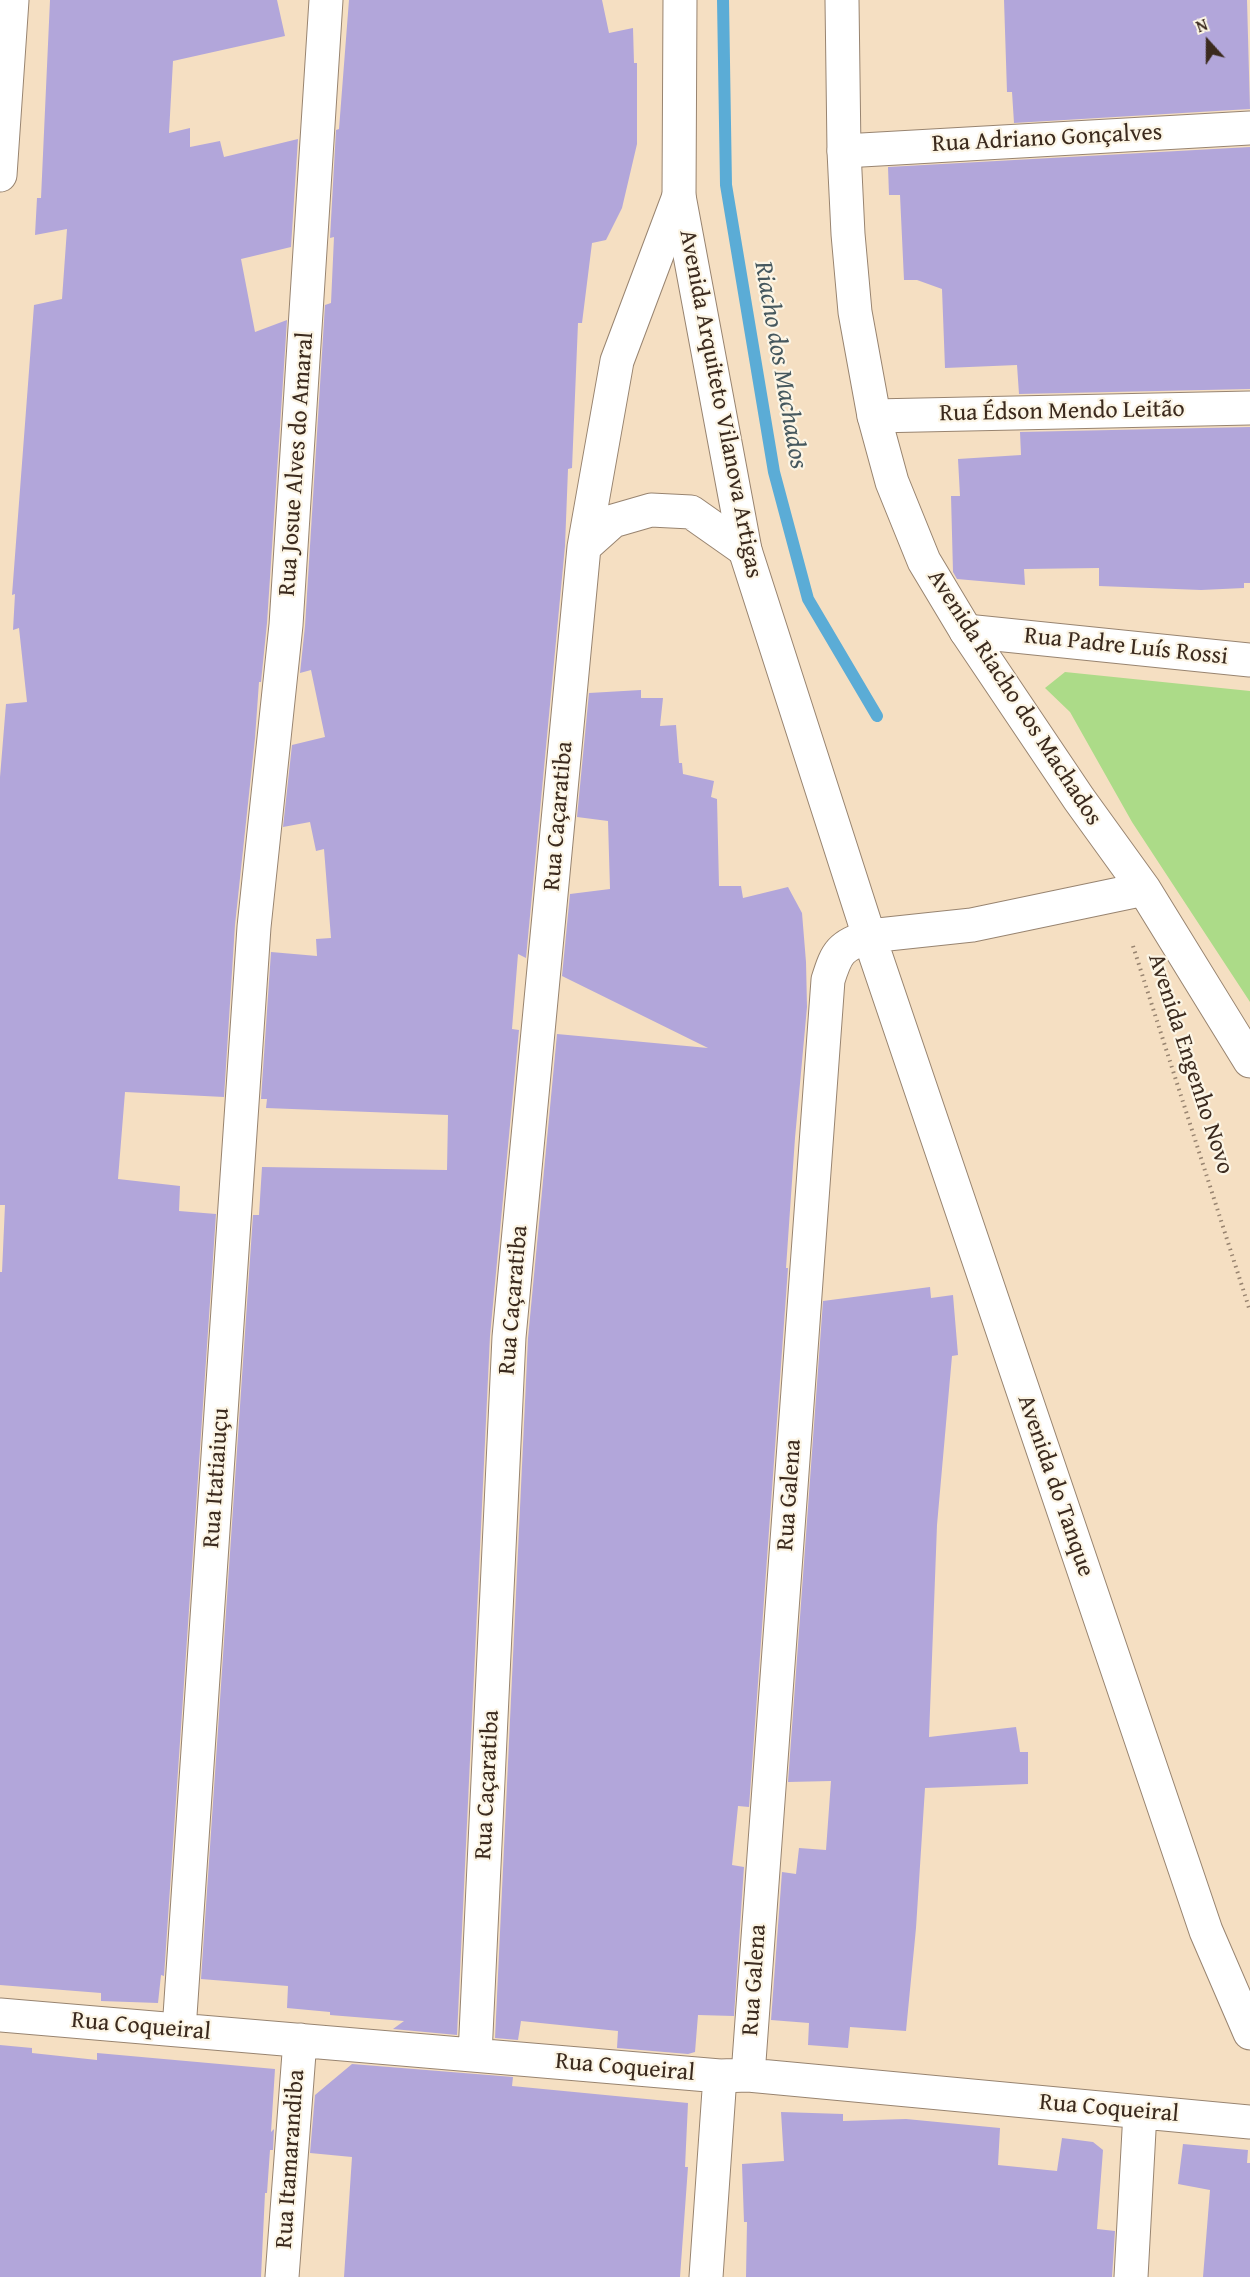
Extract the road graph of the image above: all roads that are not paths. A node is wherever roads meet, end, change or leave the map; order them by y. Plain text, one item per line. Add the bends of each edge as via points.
1 (12, 0) edge
2 (326, 0) edge
3 (680, 0) edge
4 (842, 0) edge
5 (1250, 128) edge
6 (844, 151) junction
7 (0, 175) edge
8 (679, 196) junction
9 (1250, 408) edge
10 (874, 416) junction
11 (584, 547) junction
12 (745, 550) junction
13 (966, 631) junction
14 (1250, 660) edge
15 (1132, 892) junction
16 (254, 927) joint
17 (869, 936) junction
18 (1250, 1061) edge
19 (0, 2015) edge
20 (179, 2030) junction
21 (1250, 2032) edge
22 (300, 2040) junction
23 (475, 2055) junction
24 (734, 2076) junction
25 (1140, 2112) junction
26 (1250, 2122) edge
27 (282, 2277) edge
28 (706, 2277) edge
29 (1131, 2277) edge

1 - 7 street
2 - 16 street, Rua Josue Alves do Amaral via 286,625
3 - 8 street, Avenida Arquiteto Vilanova Artigas
4 - 6 street, Avenida Riacho dos Machados
5 - 6 street, Rua Adriano Gonçalves
6 - 10 street, Avenida Riacho dos Machados via 855,312
8 - 11 street, Rua Caçaratiba via 617,361
8 - 12 street, Avenida Arquiteto Vilanova Artigas
9 - 10 street, Rua Édson Mendo Leitão
10 - 13 street, Avenida Riacho dos Machados via 892,482 924,561
11 - 12 street via 613,521 651,510 691,512
11 - 23 street, Rua Caçaratiba via 509,1337
12 - 17 street, Avenida Arquiteto Vilanova Artigas
13 - 14 street, Rua Padre Luís Rossi
13 - 15 street, Avenida Riacho dos Machados via 1080,799
15 - 17 street via 972,925
15 - 18 street, Avenida Riacho dos Machados
16 - 20 street, Rua Itatiaiuçu
17 - 21 street, Avenida do Tanque via 1206,1931
17 - 24 street, Rua Galena via 852,942 835,956 828,980
19 - 20 street, Rua Coqueiral
20 - 22 street, Rua Coqueiral
22 - 23 street, Rua Coqueiral
22 - 27 street, Rua Itamarandiba
23 - 24 street, Rua Coqueiral
24 - 25 street, Rua Coqueiral
24 - 28 street, Rua Galena
25 - 26 street, Rua Coqueiral
25 - 29 street

